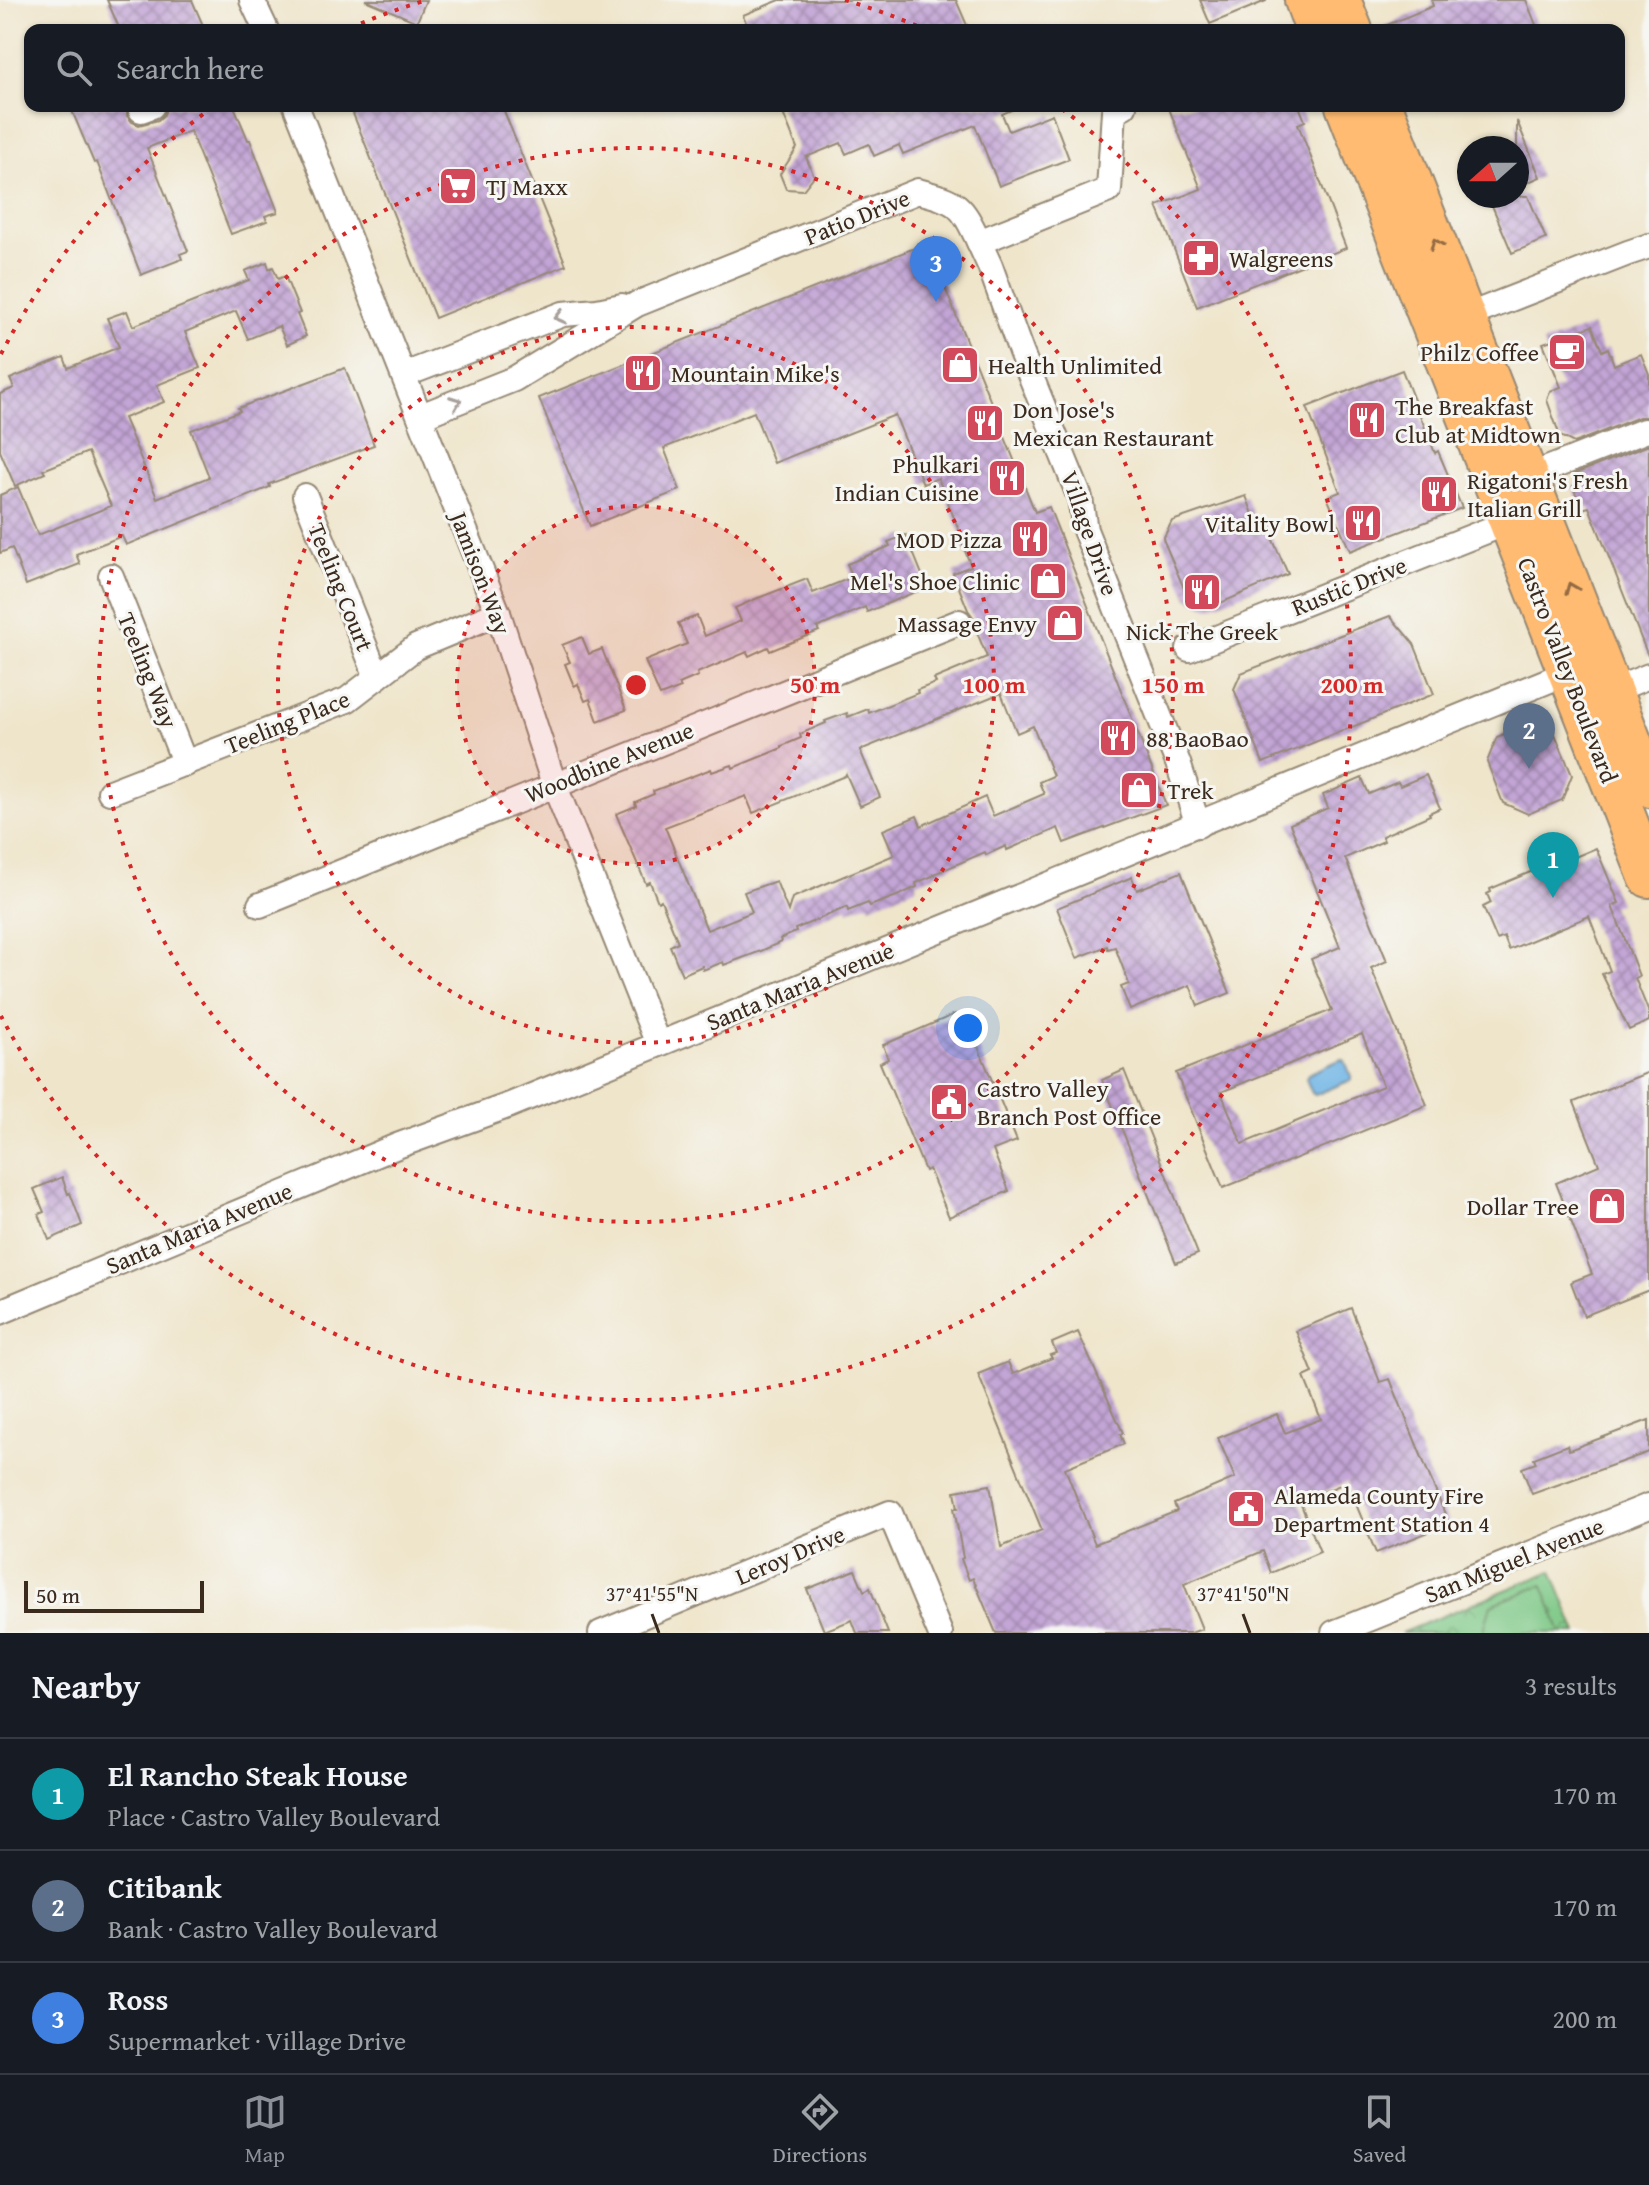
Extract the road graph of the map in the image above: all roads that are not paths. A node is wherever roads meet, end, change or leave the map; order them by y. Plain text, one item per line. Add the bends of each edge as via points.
1 (252, 0) edge
2 (263, 24) edge
3 (298, 112) edge
4 (1114, 112) edge
5 (1349, 112) edge
6 (1384, 112) edge
7 (979, 242) junction
8 (1649, 246) edge
9 (637, 304) junction
10 (1449, 323) junction
11 (404, 375) junction
12 (421, 416) junction
13 (1644, 431) dead end
14 (1527, 477) junction
15 (305, 496) dead end
16 (1509, 522) junction
17 (111, 576) dead end
18 (498, 613) junction
19 (959, 622) dead end
20 (1189, 649) dead end
21 (1593, 675) junction
22 (1649, 676) edge
23 (377, 677) junction
24 (185, 764) junction
25 (554, 784) junction
26 (1649, 787) edge
27 (110, 792) dead end
28 (1198, 825) junction
29 (1649, 877) edge
30 (260, 905) dead end
31 (658, 1044) junction
32 (0, 1312) edge
33 (1649, 1506) edge
34 (601, 1633) edge
35 (940, 1633) edge
36 (1334, 1633) edge

1 - 2 street
3 - 11 street, Jamison Way
4 - 7 street via 1109,190
5 - 10 main road, Castro Valley Boulevard
10 -> 6 main road, Castro Valley Boulevard
7 - 9 street, Patio Drive via 953,201 918,191
7 - 28 street, Village Drive via 1080,498 1085,530
8 - 10 street
9 -> 11 street, Patio Drive via 563,314
12 -> 9 street, Patio Drive via 514,379
10 - 14 main road, Castro Valley Boulevard
10 - 16 main road, Castro Valley Boulevard
11 - 12 street, Jamison Way
12 - 18 street, Jamison Way
13 - 14 street
21 -> 14 main road, Castro Valley Boulevard
15 - 23 street, Teeling Court
16 - 20 street, Rustic Drive
16 - 21 main road, Castro Valley Boulevard
17 - 24 street, Teeling Way
18 - 23 street, Teeling Place via 416,647
18 - 25 street, Jamison Way
19 - 25 street, Woodbine Avenue
21 - 22 street, Santa Maria Avenue
21 - 26 main road, Castro Valley Boulevard
21 - 28 street, Santa Maria Avenue
21 - 29 main road, Castro Valley Boulevard
23 - 24 street, Teeling Place via 347,700
24 - 27 street, Teeling Place
25 - 30 street, Woodbine Avenue
25 - 31 street, Jamison Way
28 - 31 street, Santa Maria Avenue
31 - 32 street, Santa Maria Avenue
33 - 36 street, San Miguel Avenue
34 - 35 street, Leroy Drive via 890,1513

